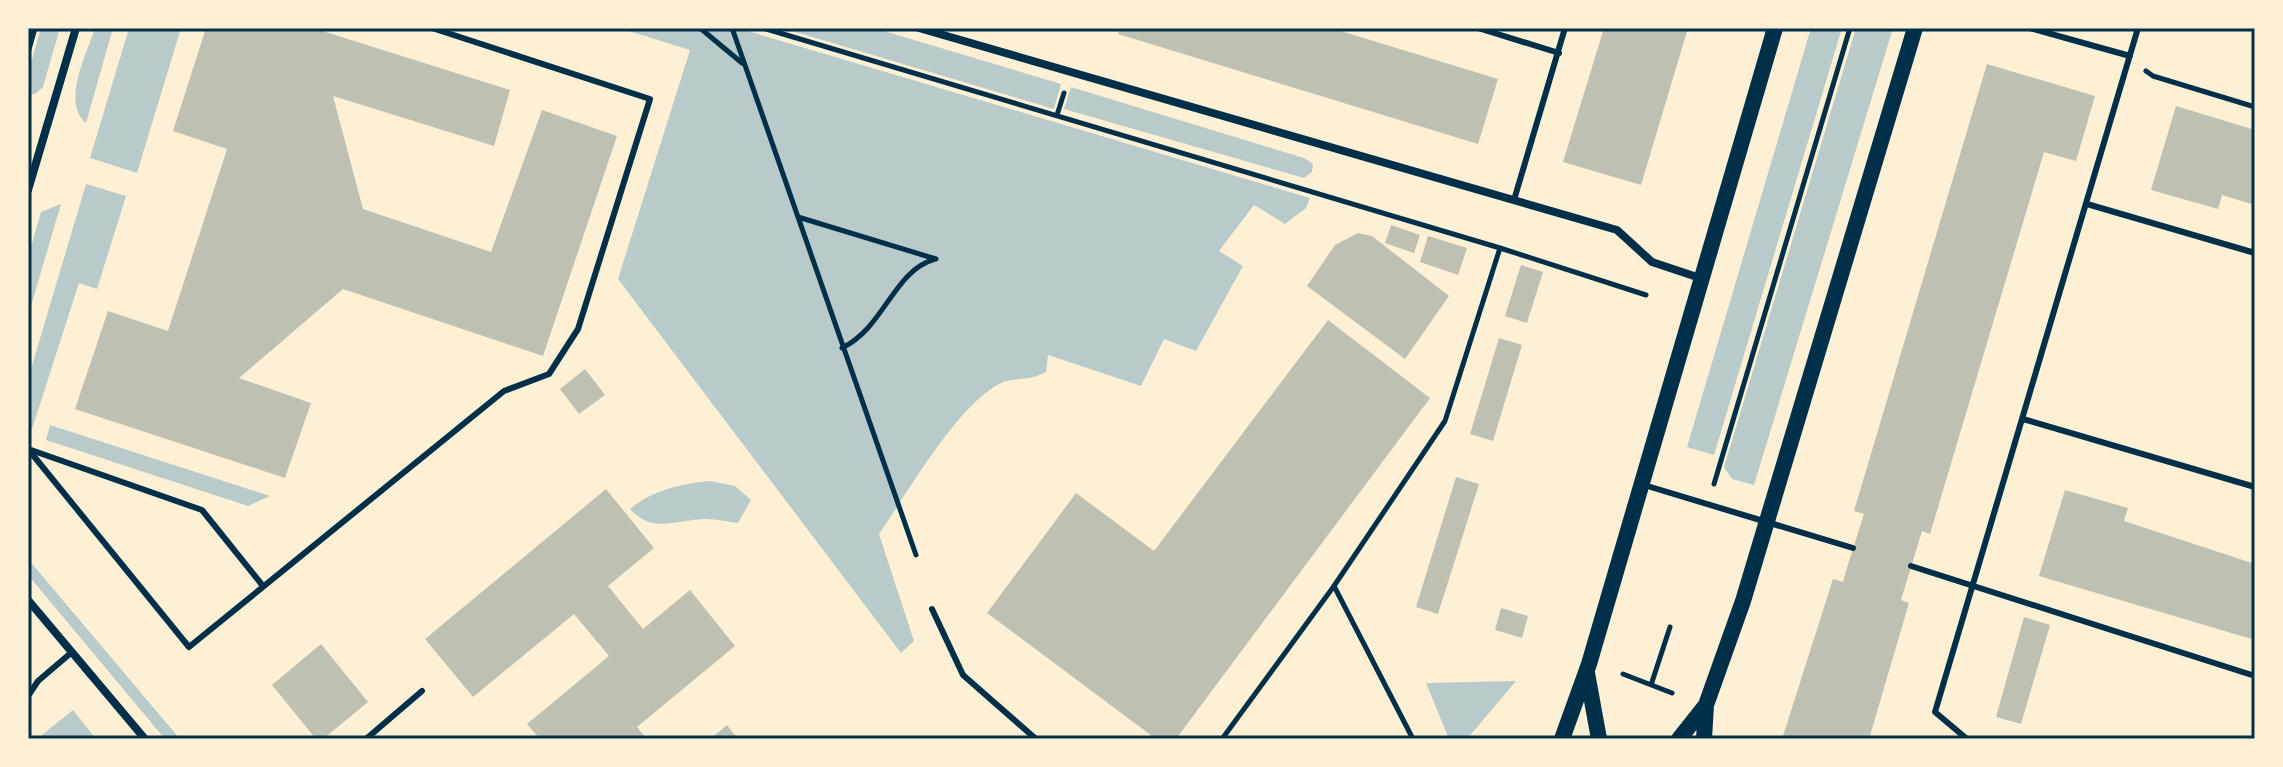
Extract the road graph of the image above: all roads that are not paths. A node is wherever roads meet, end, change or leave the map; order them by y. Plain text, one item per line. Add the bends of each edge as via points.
1 (76, 28) edge
2 (432, 28) edge
3 (919, 28) edge
4 (1478, 28) edge
5 (1565, 28) edge
6 (1775, 28) edge
7 (1915, 28) edge
8 (2030, 28) edge
9 (2138, 28) edge
10 (1559, 53) junction
11 (2130, 56) junction
12 (28, 190) edge
13 (1514, 200) junction
14 (2087, 204) junction
15 (2255, 253) edge
16 (1700, 278) junction
17 (2023, 419) junction
18 (30, 450) edge
19 (1641, 484) junction
20 (2255, 487) edge
21 (1769, 523) junction
22 (1853, 548) dead end
23 (1911, 566) dead end
24 (263, 586) junction
25 (1973, 587) junction
26 (28, 600) edge
27 (932, 609) dead end
28 (72, 652) junction
29 (1587, 671) junction
30 (2255, 676) edge
31 (38, 681) junction
32 (28, 686) edge
33 (422, 691) dead end
34 (28, 696) edge
35 (1706, 705) junction
36 (145, 739) edge
37 (366, 739) edge
38 (1036, 739) edge
39 (1562, 739) edge
40 (1599, 739) edge
41 (1679, 739) edge
42 (1704, 739) edge
43 (1967, 739) edge

1 - 12 street
2 - 24 lane via 650,99 578,329 549,374 504,391
3 - 13 street
4 - 10 lane
5 - 10 lane
6 - 16 main road
7 - 21 main road
8 - 11 lane
9 - 11 lane
10 - 13 lane
11 - 14 lane
13 - 16 street via 1617,230 1652,262
14 - 15 lane
14 - 17 lane
16 - 19 main road
17 - 20 lane
17 - 25 lane
18 - 24 lane via 202,510
18 - 24 lane via 189,647
19 - 21 lane
19 - 29 main road
21 - 22 lane
21 - 35 main road
23 - 25 lane
25 - 30 lane
25 - 43 lane via 1935,712
26 - 28 street
27 - 38 lane via 963,675
28 - 31 lane
28 - 36 street
29 - 39 main road
29 - 40 main road
31 - 32 lane
31 - 34 lane
33 - 37 lane
35 - 41 main road
35 - 42 main road

